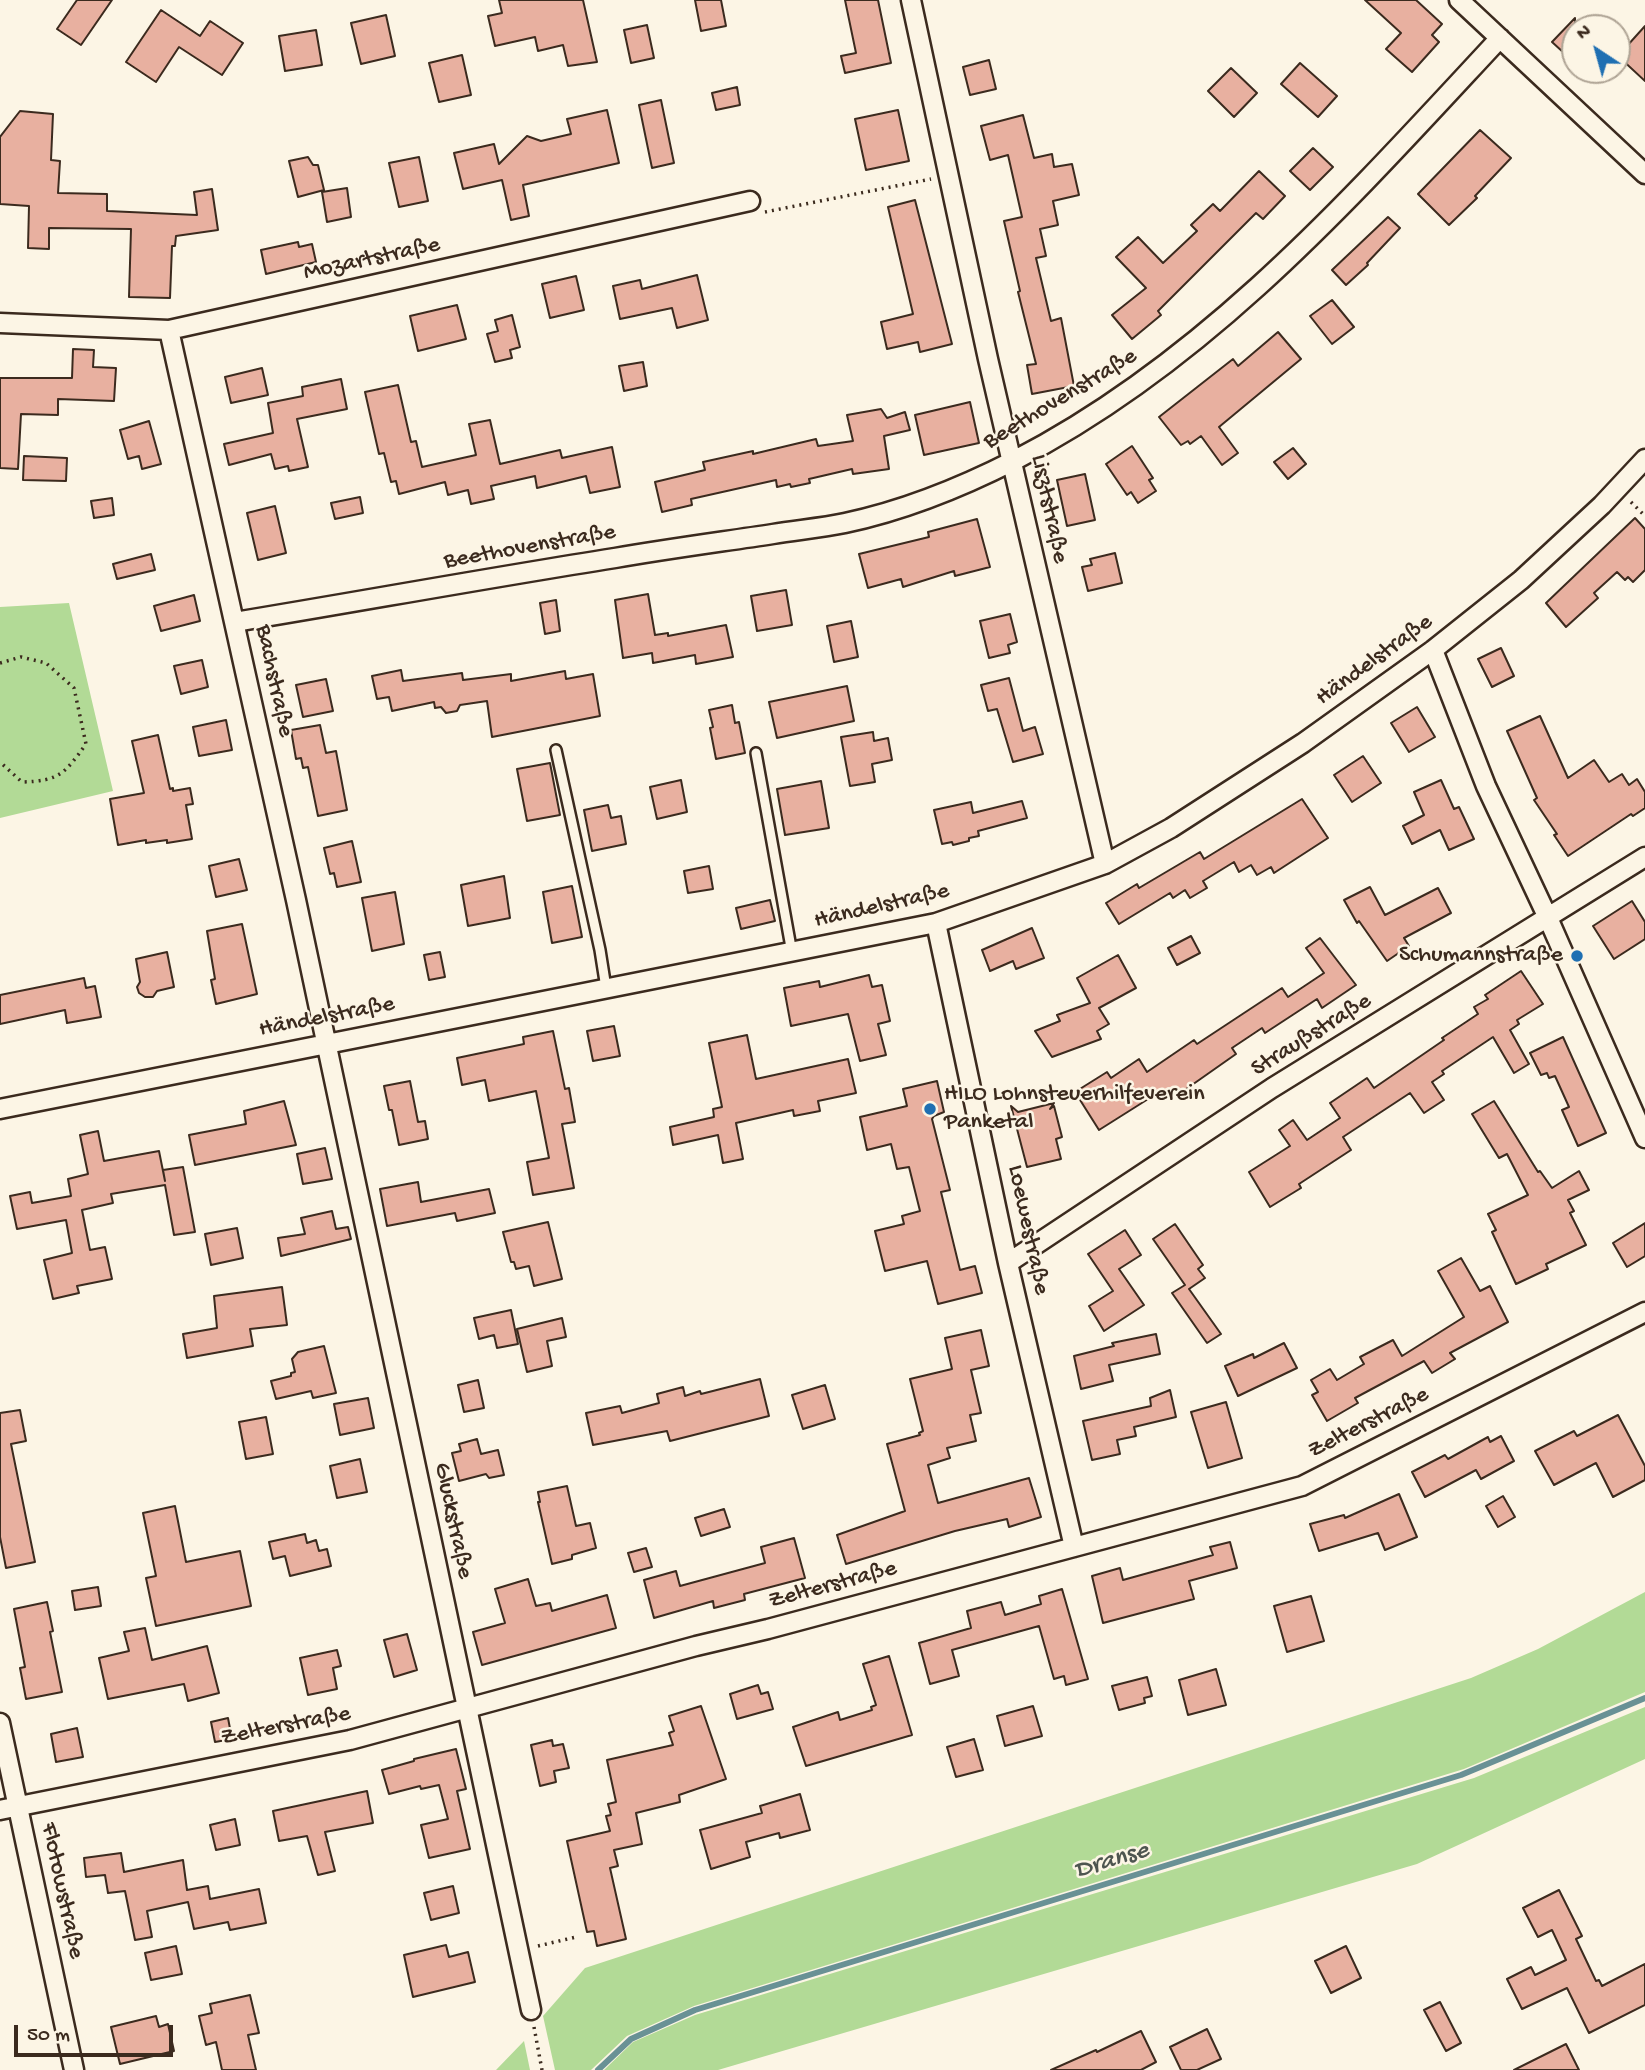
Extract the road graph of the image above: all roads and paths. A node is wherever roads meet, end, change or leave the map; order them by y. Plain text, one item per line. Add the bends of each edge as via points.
1 (911, 0) edge
2 (1459, 0) edge
3 (1500, 38) junction
4 (1645, 174) edge
5 (951, 175) junction
6 (750, 201) dead end
7 (765, 212) dead end
8 (0, 323) edge
9 (169, 330) junction
10 (1645, 459) edge
11 (1013, 461) junction
12 (235, 622) junction
13 (1433, 650) junction
14 (0, 663) edge
15 (556, 750) dead end
16 (756, 753) dead end
17 (0, 762) edge
18 (1645, 857) edge
19 (1105, 863) junction
20 (1548, 918) junction
21 (936, 923) junction
22 (792, 953) junction
23 (606, 988) junction
24 (326, 1043) junction
25 (0, 1109) edge
26 (1645, 1138) edge
27 (1008, 1263) junction
28 (1645, 1312) edge
29 (1074, 1547) junction
30 (467, 1708) junction
31 (0, 1723) edge
32 (9, 1810) edge
33 (576, 1937) dead end
34 (519, 1951) junction
35 (531, 2010) joint
36 (74, 2070) edge
37 (542, 2070) edge

1 - 5 street, Lisztstraße
2 - 3 street
3 - 4 street
3 - 11 street, Beethovenstraße via 1336,212 1215,326 1141,383
5 - 7 path
5 - 11 street, Lisztstraße
6 - 9 street, Mozartstraße
8 - 9 street, Mozartstraße
9 - 12 street, Bachstraße
10 - 13 street, Händelstraße via 1521,580
11 - 12 street, Beethovenstraße via 925,499 846,523
11 - 19 street, Lisztstraße
12 - 24 street, Bachstraße
13 - 19 street, Händelstraße via 1303,743 1171,828
13 - 20 street via 1486,786
14 - 17 path via 21,657 46,663 74,688 86,744 68,770 47,782 22,782
15 - 23 lane
16 - 22 lane
18 - 20 street, Straußstraße
19 - 21 street, Händelstraße
20 - 26 street
20 - 27 street, Straußstraße via 1272,1088
21 - 22 street, Händelstraße
21 - 27 street, Loewestraße
22 - 23 street, Händelstraße
23 - 24 street, Händelstraße
24 - 25 street, Händelstraße
24 - 30 street, Gluckstraße
27 - 29 street, Loewestraße
28 - 29 street, Zelterstraße via 1302,1486
29 - 30 street, Zelterstraße
30 - 32 street, Zelterstraße via 350,1740
30 - 34 street, Gluckstraße
31 - 32 street, Flotowstraße
32 - 36 street, Flotowstraße
33 - 34 path
34 - 35 street, Gluckstraße
35 - 37 path

